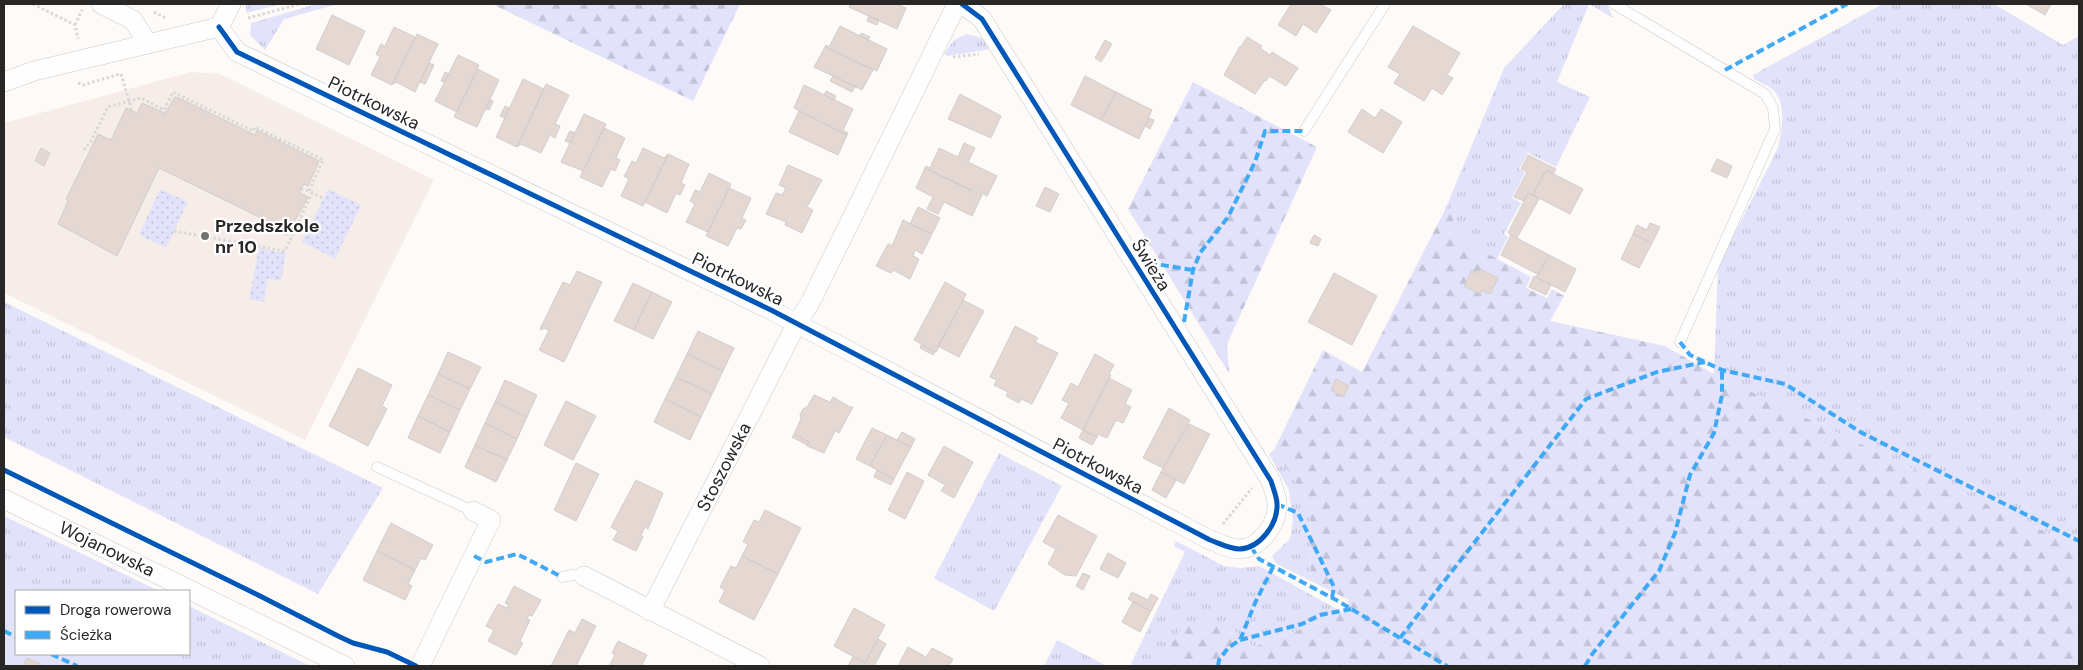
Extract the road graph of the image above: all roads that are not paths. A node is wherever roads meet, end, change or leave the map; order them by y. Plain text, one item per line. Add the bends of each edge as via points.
1 (101, 4) edge
2 (231, 4) edge
3 (957, 4) edge
4 (962, 4) edge
5 (1385, 4) edge
6 (1614, 4) edge
7 (219, 27) junction
8 (148, 44) junction
9 (4, 82) edge
10 (1304, 131) dead end
11 (797, 323) junction
12 (1680, 342) dead end
13 (377, 467) dead end
14 (4, 499) edge
15 (473, 511) joint
16 (1251, 547) joint
17 (584, 576) joint
18 (562, 577) dead end
19 (190, 590) edge
20 (190, 590) edge
21 (650, 611) junction
22 (345, 666) edge
23 (420, 666) edge
24 (760, 666) edge

1 - 8 street via 133,20
2 - 7 street
3 - 11 street, Stoszowska via 810,303
4 - 16 street, Świeża via 982,19 1271,481 1278,504 1268,530
5 - 10 lane
6 - 12 lane via 1764,94 1773,108 1775,129
7 - 8 street
7 - 11 street, Piotrkowska via 237,52
8 - 9 street via 34,71
11 - 16 street, Piotrkowska via 1210,540 1239,549
11 - 21 street, Stoszowska
13 - 15 lane
14 - 19 street, Wojanowska
15 - 23 street via 491,520
17 - 18 lane via 572,574
17 - 21 street
20 - 22 street, Wojanowska
21 - 24 street

